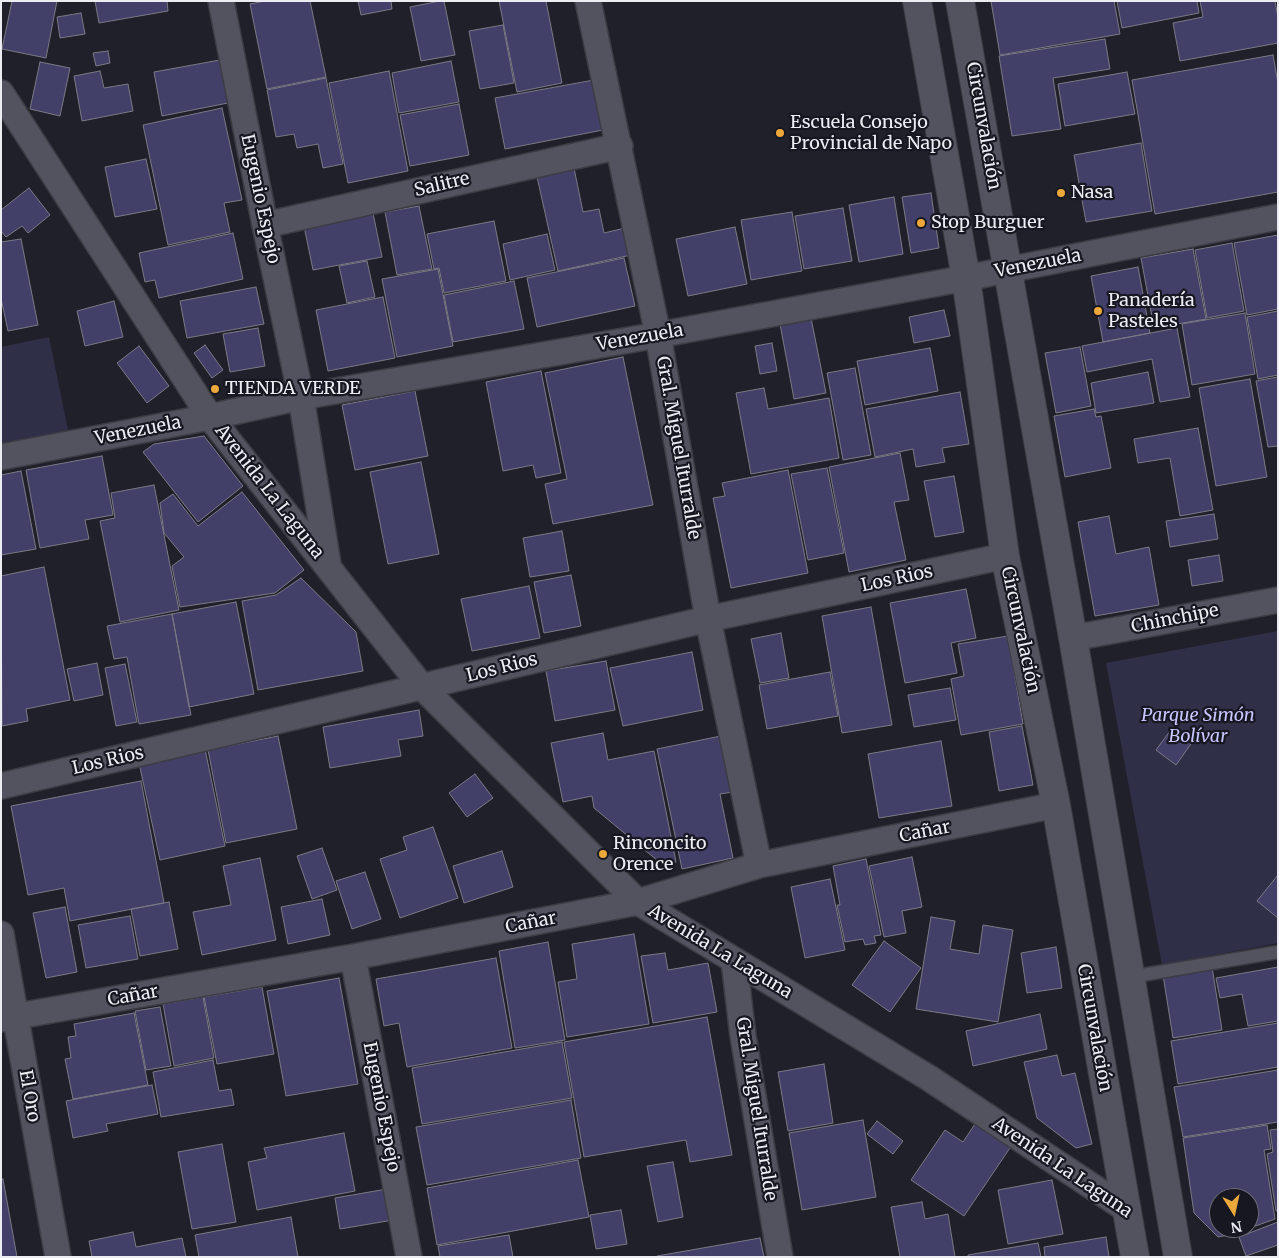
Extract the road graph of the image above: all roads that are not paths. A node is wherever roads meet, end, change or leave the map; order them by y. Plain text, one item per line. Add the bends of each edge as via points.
1 (221, 1) edge
2 (588, 1) edge
3 (917, 1) edge
4 (960, 1) edge
5 (1, 93) edge
6 (620, 146) junction
7 (1278, 217) edge
8 (265, 225) junction
9 (1008, 270) junction
10 (966, 278) junction
11 (658, 335) junction
12 (302, 397) junction
13 (210, 417) junction
14 (1, 457) edge
15 (1005, 556) junction
16 (328, 566) junction
17 (1278, 600) edge
18 (708, 619) junction
19 (1073, 638) junction
20 (422, 687) junction
21 (1, 786) edge
22 (1056, 805) junction
23 (759, 865) junction
24 (638, 902) junction
25 (1, 934) edge
26 (1278, 952) edge
27 (352, 957) junction
28 (734, 961) junction
29 (1130, 977) junction
30 (8, 1018) edge
31 (1126, 1210) junction
32 (1179, 1256) edge
33 (58, 1257) edge
34 (409, 1257) edge
35 (780, 1257) edge
36 (1135, 1257) edge

1 - 8 street, Eugenio Espejo
2 - 6 street, Gral. Miguel Iturralde
3 - 10 main road, Circunvalación
4 - 9 main road, Circunvalación
5 - 13 street, Avenida La Laguna
6 - 8 street, Salitre
6 - 11 street, Gral. Miguel Iturralde
7 - 9 street, Venezuela
8 - 12 street, Eugenio Espejo
9 - 10 street, Venezuela
9 - 19 main road, Circunvalación
10 - 11 street, Venezuela
10 - 15 main road, Circunvalación
11 - 12 street, Venezuela
11 - 18 street, Gral. Miguel Iturralde
12 - 13 street, Venezuela
12 - 16 street, Avenida La Laguna
13 - 14 street, Venezuela
13 - 16 street, Avenida La Laguna
15 - 18 street, Los Rios
15 - 22 main road, Circunvalación
16 - 20 street, Avenida La Laguna
17 - 19 street, Chinchipe
18 - 20 street, Los Rios
18 - 23 street, Gral. Miguel Iturralde
19 - 29 main road, Circunvalación
20 - 21 street, Los Rios
20 - 24 street, Avenida La Laguna
22 - 23 street, Cañar
22 - 31 main road, Circunvalación
23 - 24 street, Cañar
24 - 27 street, Cañar
24 - 28 street, Avenida La Laguna
25 - 30 street, El Oro
26 - 29 lane
27 - 30 street, Cañar
27 - 34 street, Eugenio Espejo
28 - 31 street, Avenida La Laguna via 929,1078
28 - 35 street, Gral. Miguel Iturralde via 743,1036
29 - 32 main road, Circunvalación
30 - 33 street, El Oro
31 - 32 main road, Avenida La Laguna
31 - 36 main road, Circunvalación

